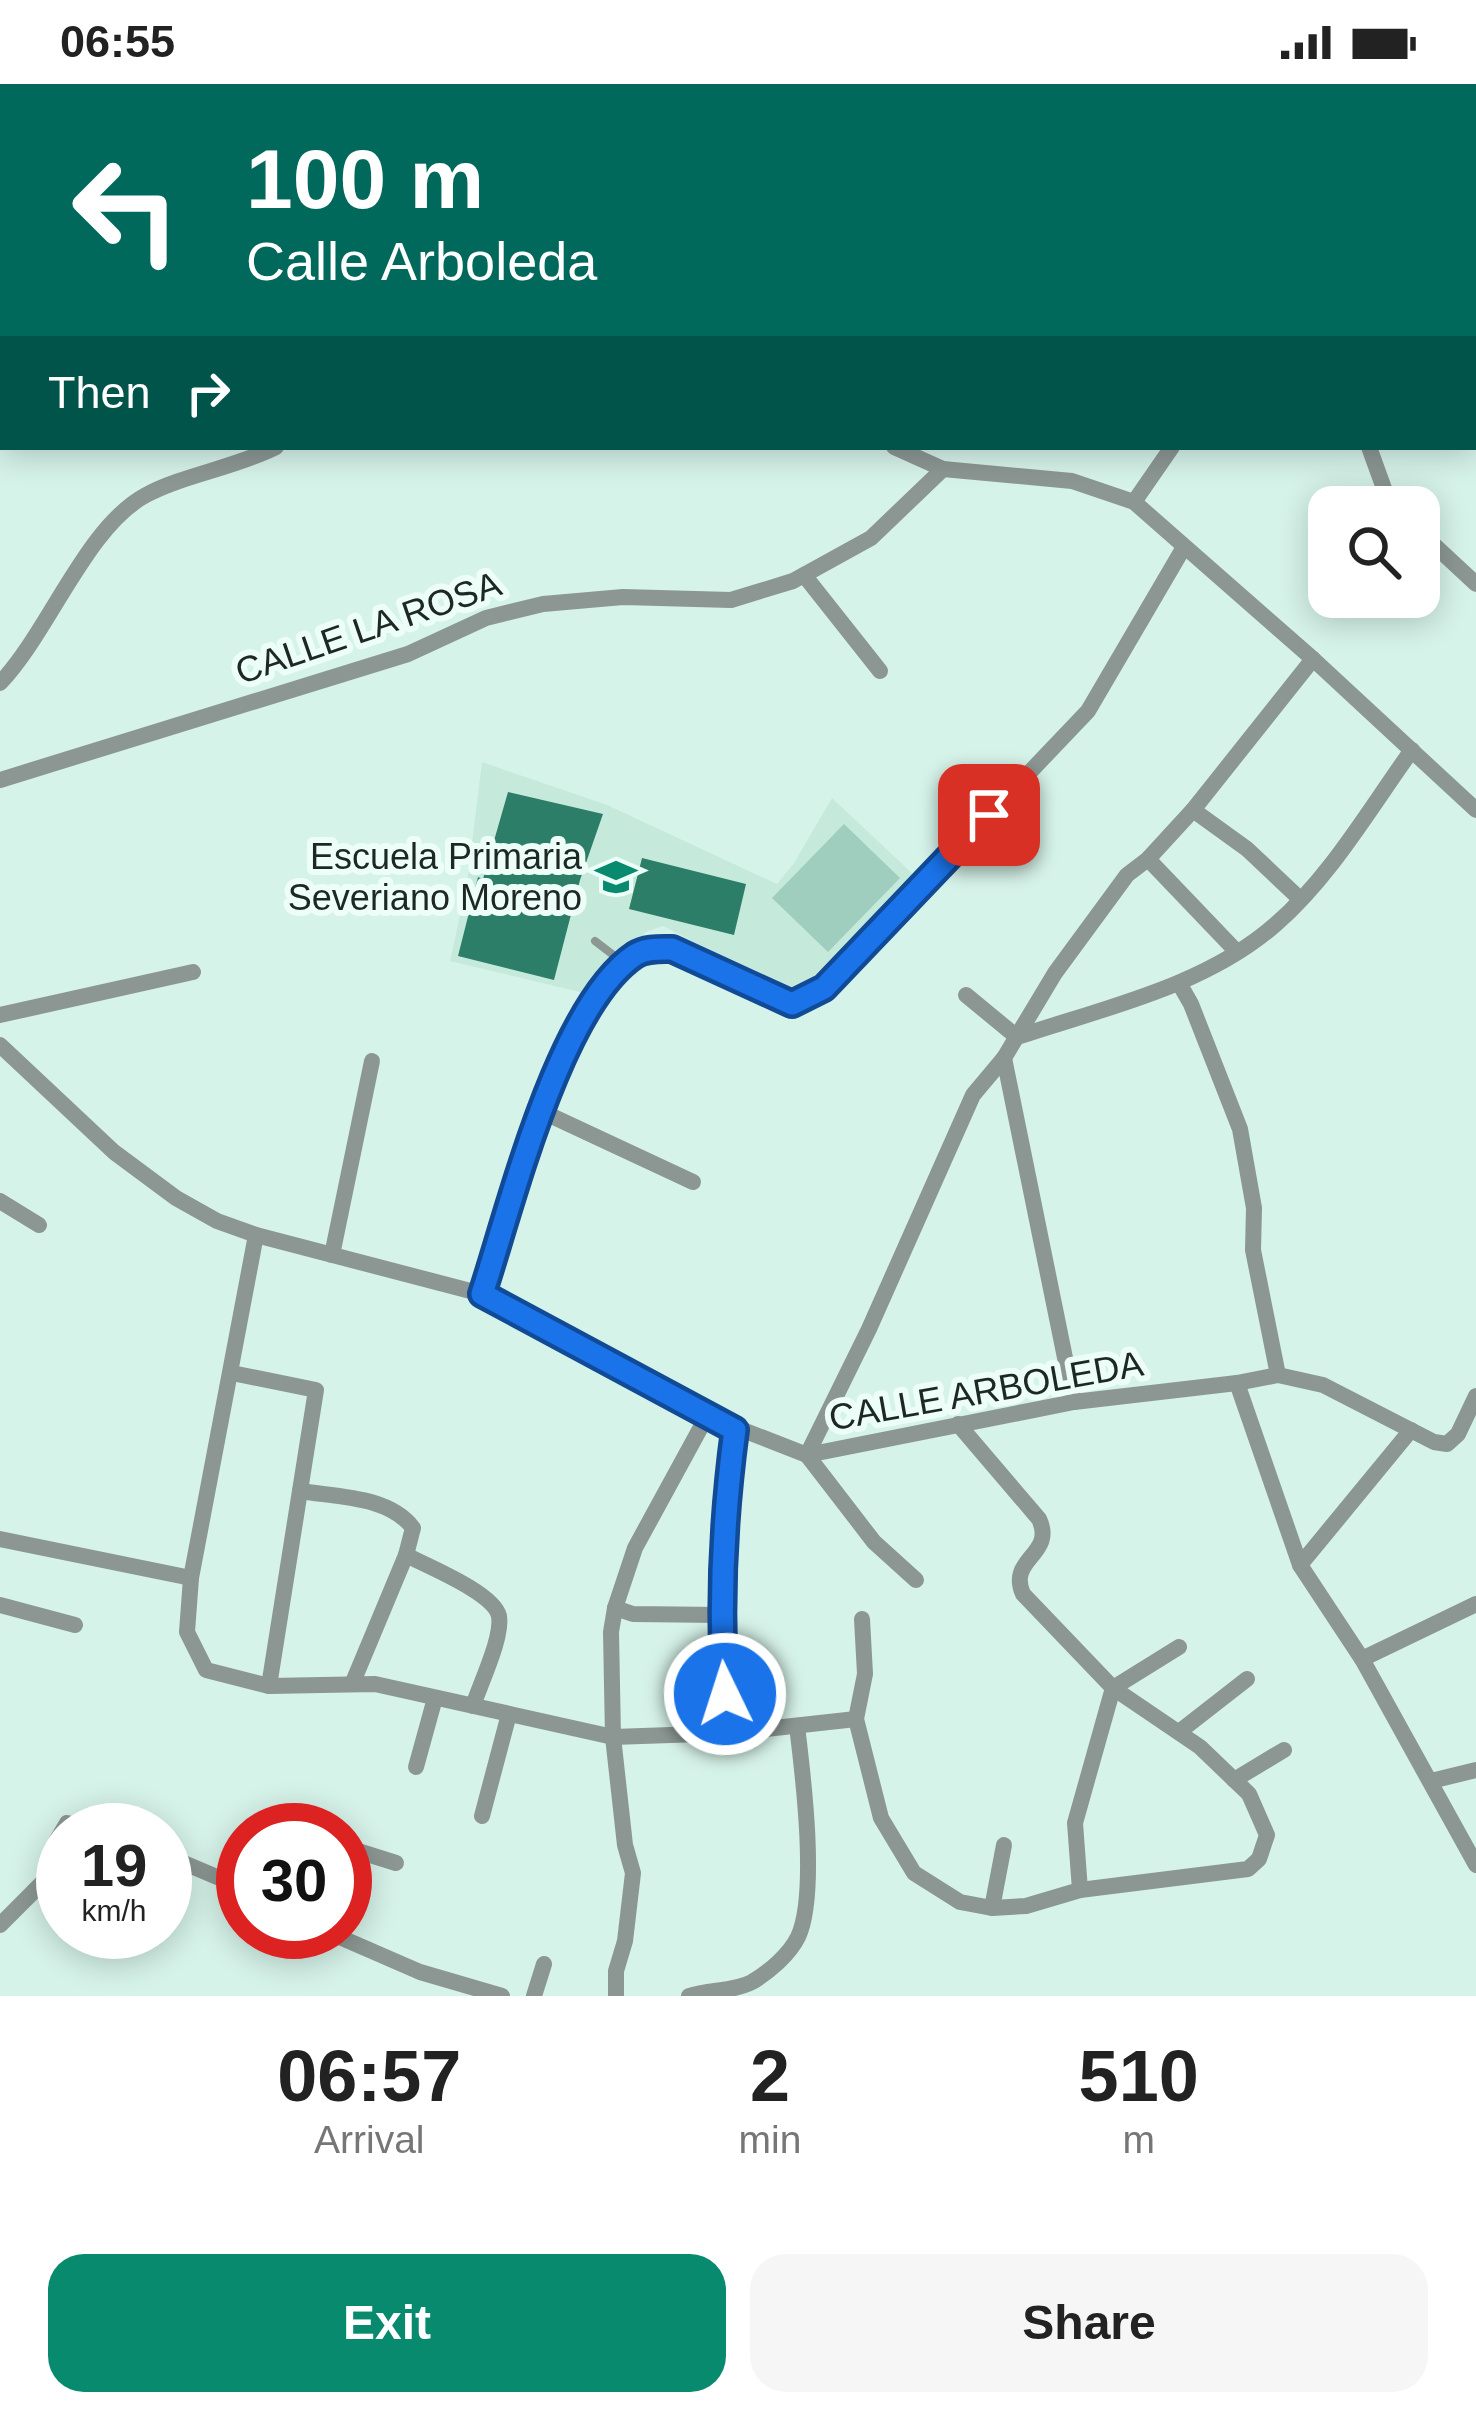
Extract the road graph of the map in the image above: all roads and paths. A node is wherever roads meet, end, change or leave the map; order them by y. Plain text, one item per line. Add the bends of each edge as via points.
1 (270, 450) edge
2 (900, 450) edge
3 (1170, 450) edge
4 (1370, 450) edge
5 (943, 470) junction
6 (1384, 486) edge
7 (1134, 502) junction
8 (1184, 547) junction
9 (1440, 551) edge
10 (804, 574) junction
11 (1476, 584) edge
12 (1312, 659) junction
13 (880, 671) dead end
14 (0, 682) edge
15 (1412, 750) junction
16 (0, 780) edge
17 (1193, 810) junction
18 (1476, 811) edge
19 (1148, 859) junction
20 (1300, 899) junction
21 (595, 941) dead end
22 (1236, 950) junction
23 (626, 965) junction
24 (193, 972) dead end
25 (1179, 982) junction
26 (966, 995) dead end
27 (0, 1015) edge
28 (1017, 1037) junction
29 (0, 1045) edge
30 (1004, 1058) junction
31 (372, 1060) dead end
32 (543, 1112) junction
33 (693, 1182) dead end
34 (0, 1201) edge
35 (39, 1226) dead end
36 (256, 1235) junction
37 (332, 1255) junction
38 (482, 1294) junction
39 (232, 1373) junction
40 (1278, 1375) junction
41 (1237, 1384) junction
42 (1476, 1396) edge
43 (1074, 1402) junction
44 (707, 1416) junction
45 (958, 1424) junction
46 (735, 1430) junction
47 (1411, 1430) junction
48 (807, 1455) junction
49 (300, 1491) junction
50 (0, 1539) edge
51 (406, 1555) junction
52 (1300, 1565) junction
53 (191, 1578) junction
54 (916, 1580) dead end
55 (1476, 1604) edge
56 (0, 1605) edge
57 (615, 1608) junction
58 (719, 1615) junction
59 (862, 1619) dead end
60 (75, 1625) dead end
61 (1179, 1647) dead end
62 (1362, 1659) junction
63 (1247, 1679) dead end
64 (353, 1682) junction
65 (269, 1686) junction
66 (1113, 1688) junction
67 (435, 1698) junction
68 (472, 1706) junction
69 (509, 1714) junction
70 (856, 1719) junction
71 (797, 1726) junction
72 (1180, 1732) junction
73 (729, 1733) junction
74 (613, 1737) junction
75 (1284, 1750) dead end
76 (416, 1767) dead end
77 (1476, 1770) edge
78 (1234, 1780) junction
79 (1431, 1781) junction
80 (482, 1816) dead end
81 (1004, 1845) dead end
82 (372, 1855) edge
83 (396, 1863) dead end
84 (1476, 1865) edge
85 (36, 1889) edge
86 (1080, 1890) junction
87 (992, 1908) junction
88 (0, 1925) edge
89 (372, 1955) edge
90 (544, 1964) dead end
91 (502, 1996) edge
92 (534, 1996) edge
93 (616, 1996) edge
94 (689, 1996) edge

1 - 14 street via 145,495 82,562
2 - 5 street
3 - 7 street
4 - 6 street
5 - 7 street via 1072,481
5 - 10 street, CALLE LA ROSA via 871,538
7 - 8 street
8 - 12 street
8 - 23 street via 1088,711 824,988 792,1004 672,949 636,955
9 - 11 street
10 - 13 street
10 - 16 street, CALLE LA ROSA via 731,600 623,597 524,608 408,654
12 - 15 street
12 - 17 street
15 - 18 street
15 - 20 street
17 - 19 street
17 - 20 street
19 - 22 street
19 - 28 street via 1127,875
20 - 22 street
21 - 23 lane
22 - 25 street
23 - 32 street via 581,1016
24 - 27 street
25 - 28 street
25 - 40 street via 1240,1129 1254,1208 1252,1250
26 - 28 street
28 - 30 street
29 - 36 street, CALLE ARBOLEDA via 114,1152 176,1198
30 - 43 street
30 - 48 street via 973,1095
31 - 37 street
32 - 33 street
32 - 38 street
34 - 35 street
36 - 37 street, CALLE ARBOLEDA
36 - 39 street
37 - 38 street, CALLE ARBOLEDA
38 - 44 street, CALLE ARBOLEDA
39 - 49 street via 316,1390
39 - 53 street
40 - 41 street, CALLE ARBOLEDA
40 - 47 street, CALLE ARBOLEDA via 1324,1385
41 - 43 street, CALLE ARBOLEDA
41 - 52 street
42 - 47 street, CALLE ARBOLEDA via 1447,1444
43 - 45 street, CALLE ARBOLEDA
44 - 46 street, CALLE ARBOLEDA
44 - 57 street via 635,1548
45 - 48 street, CALLE ARBOLEDA
45 - 66 street via 1045,1532 1021,1569 1023,1594
46 - 48 street, CALLE ARBOLEDA
46 - 58 street
47 - 52 street
48 - 54 street via 874,1542
49 - 51 street via 404,1515 413,1528
49 - 65 street
50 - 53 street
51 - 64 street
51 - 68 street via 478,1593 500,1618
52 - 62 street
53 - 65 street via 187,1632 206,1670
55 - 62 street
56 - 60 street
57 - 58 street
57 - 74 street
58 - 73 street
59 - 70 street via 866,1674
61 - 66 street
62 - 79 street
63 - 72 street
64 - 65 street
64 - 67 street
66 - 72 street
66 - 86 street via 1075,1823
67 - 68 street
67 - 76 street
68 - 69 street
69 - 74 street
69 - 80 street
70 - 71 street
70 - 87 street via 881,1818 914,1874 960,1902
71 - 73 street
71 - 94 street via 807,1816 806,1911 798,1936 756,1980
72 - 78 street
73 - 74 street
74 - 93 street via 633,1873
75 - 78 street
77 - 79 street
78 - 86 street via 1267,1835 1248,1870
79 - 84 street
81 - 87 street
82 - 83 street
85 - 88 street
86 - 87 street
89 - 91 street
90 - 92 street

